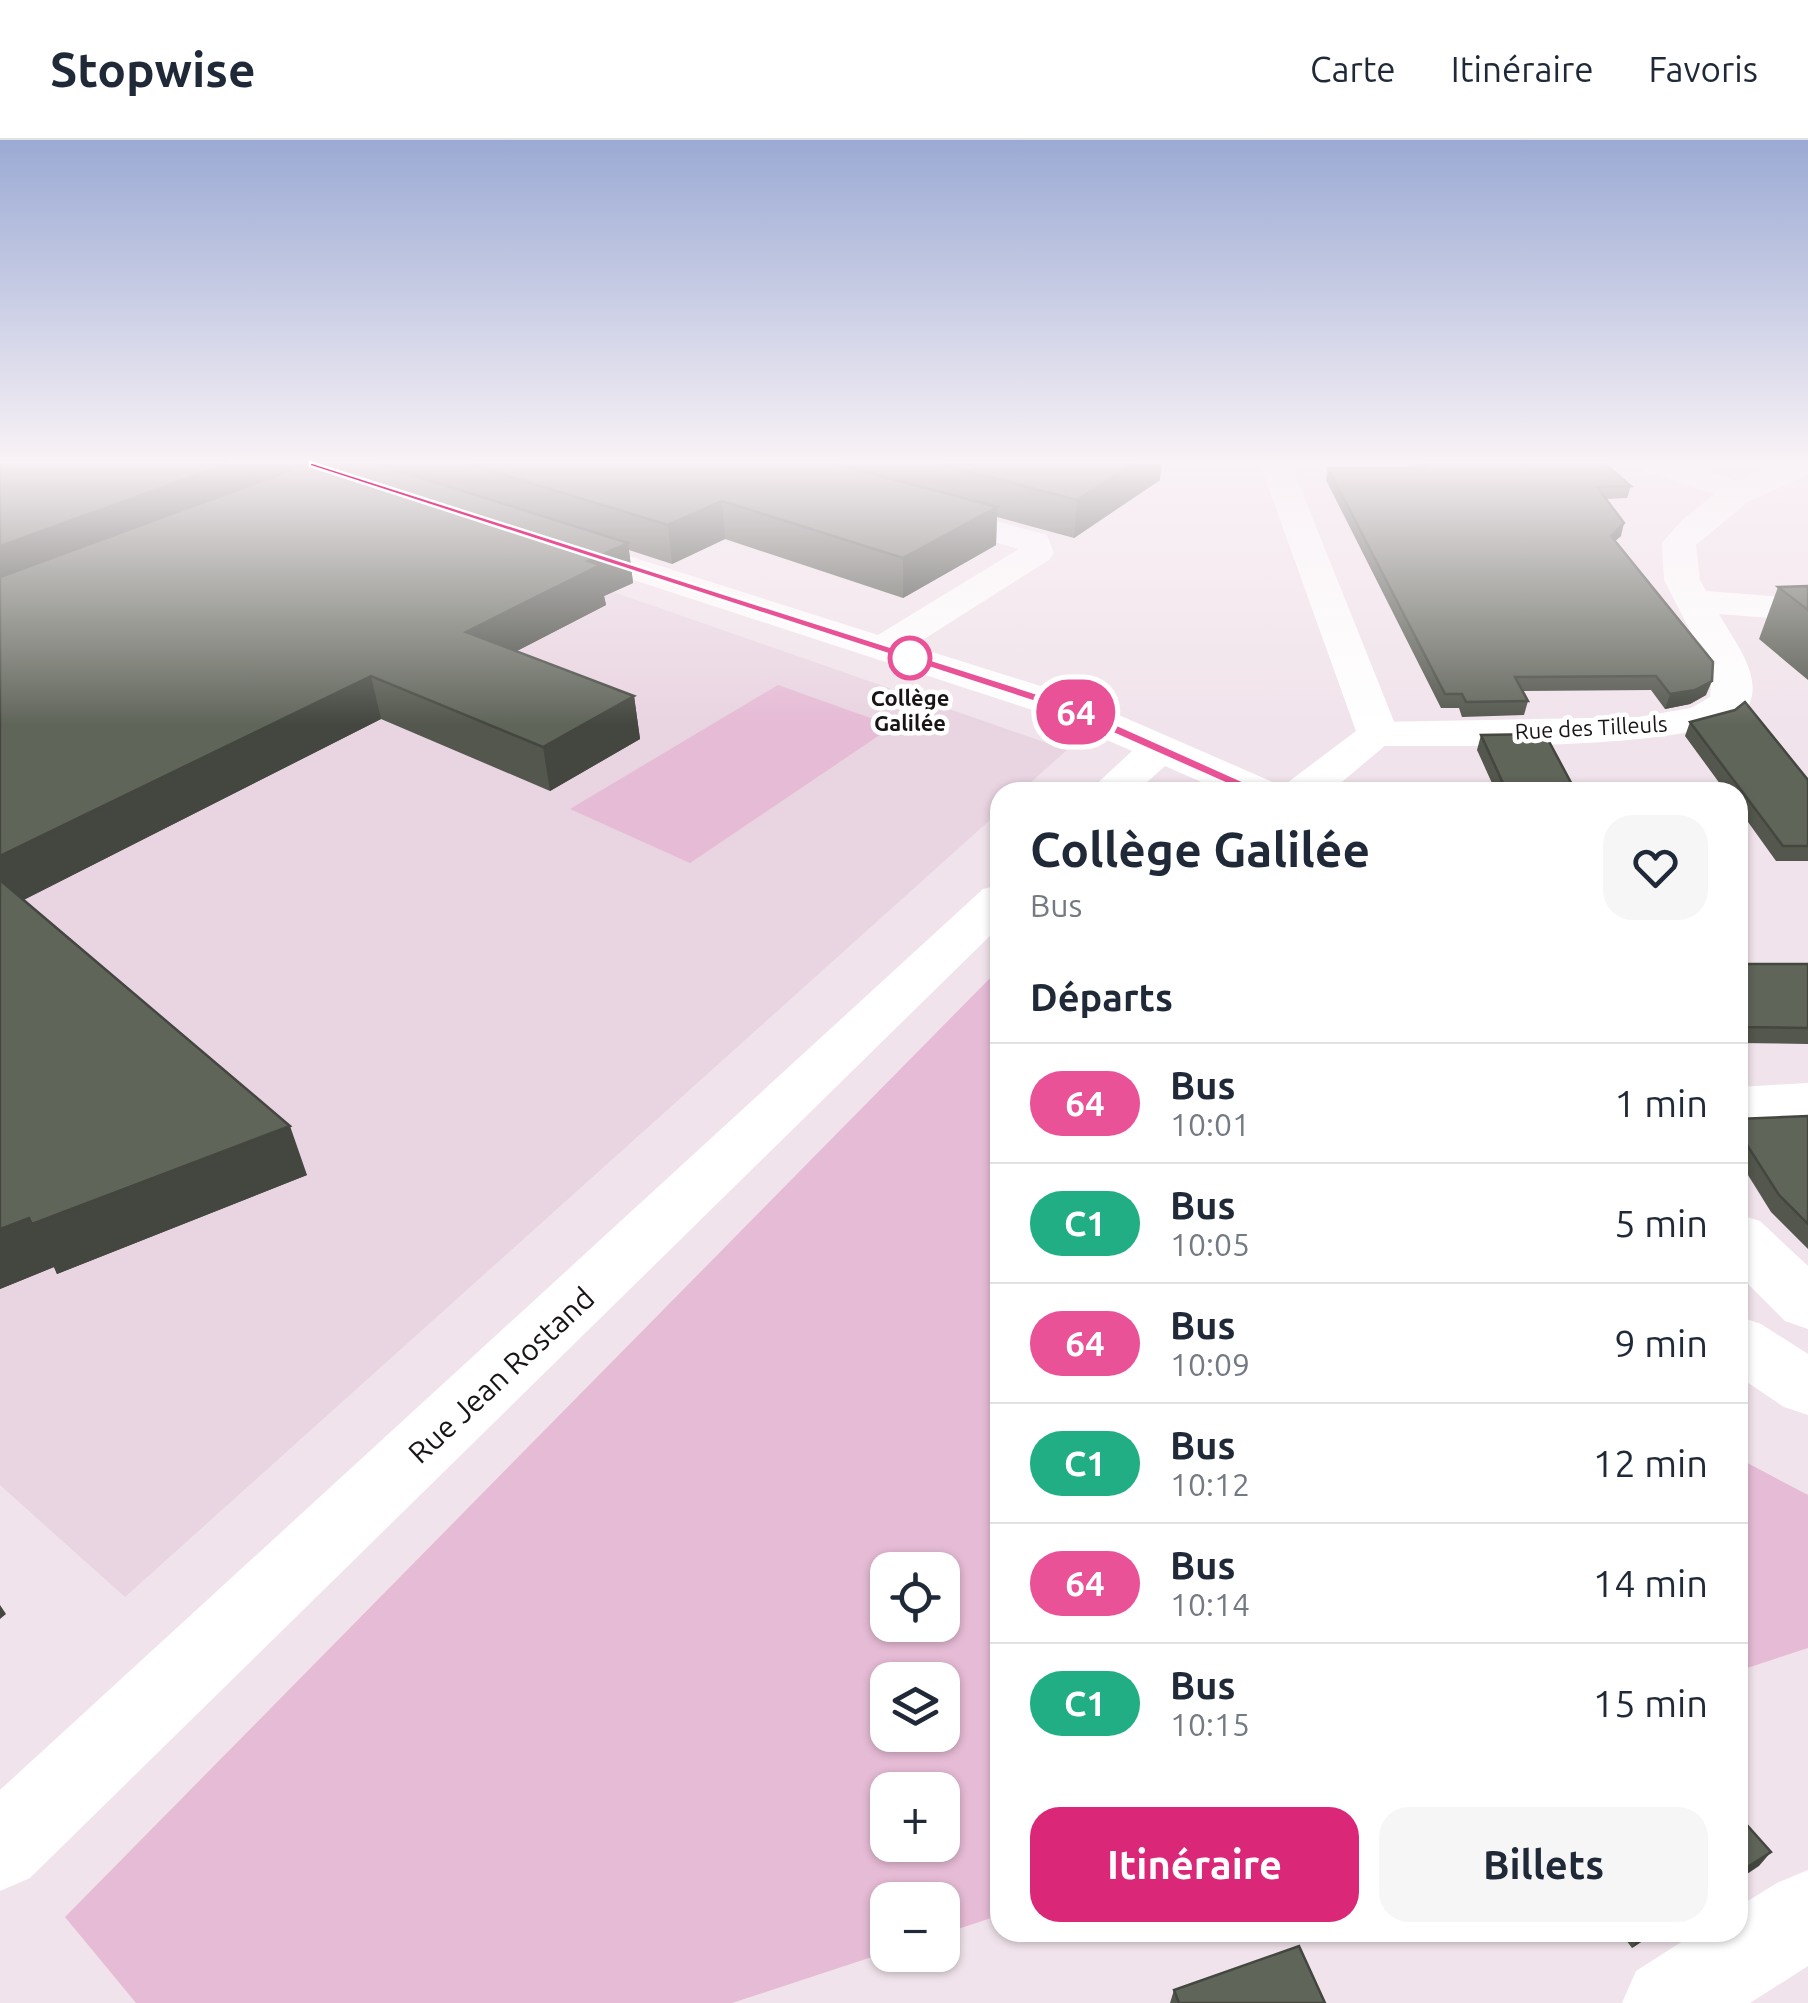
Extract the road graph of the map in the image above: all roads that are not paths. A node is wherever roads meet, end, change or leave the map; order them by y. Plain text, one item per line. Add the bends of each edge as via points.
1 (578, 551) edge
2 (1037, 551) edge
3 (1308, 551) edge
4 (1680, 551) edge
5 (1692, 601) junction
6 (1808, 610) edge
7 (882, 648) junction
8 (1378, 734) junction
9 (1160, 749) junction
10 (1122, 782) edge
11 (1236, 782) edge
12 (1316, 782) edge
13 (990, 909) edge
14 (1808, 1102) edge
15 (1748, 1105) edge
16 (1748, 1247) edge
17 (1808, 1304) edge
18 (1748, 1349) edge
19 (1808, 1388) edge
20 (0, 1848) edge
21 (1808, 1914) edge
22 (1668, 2003) edge

1 - 7 street
2 - 7 street
3 - 8 street
4 - 5 street, Rue des Tilleuls
5 - 6 street
5 - 8 street, Rue des Tilleuls via 1732,673 1730,703 1702,718 1638,728
7 - 9 street via 1068,708
8 - 12 street
9 - 10 street
9 - 11 street
13 - 20 street, Rue Jean Rostand
14 - 15 street
16 - 17 street
18 - 19 street
21 - 22 street

